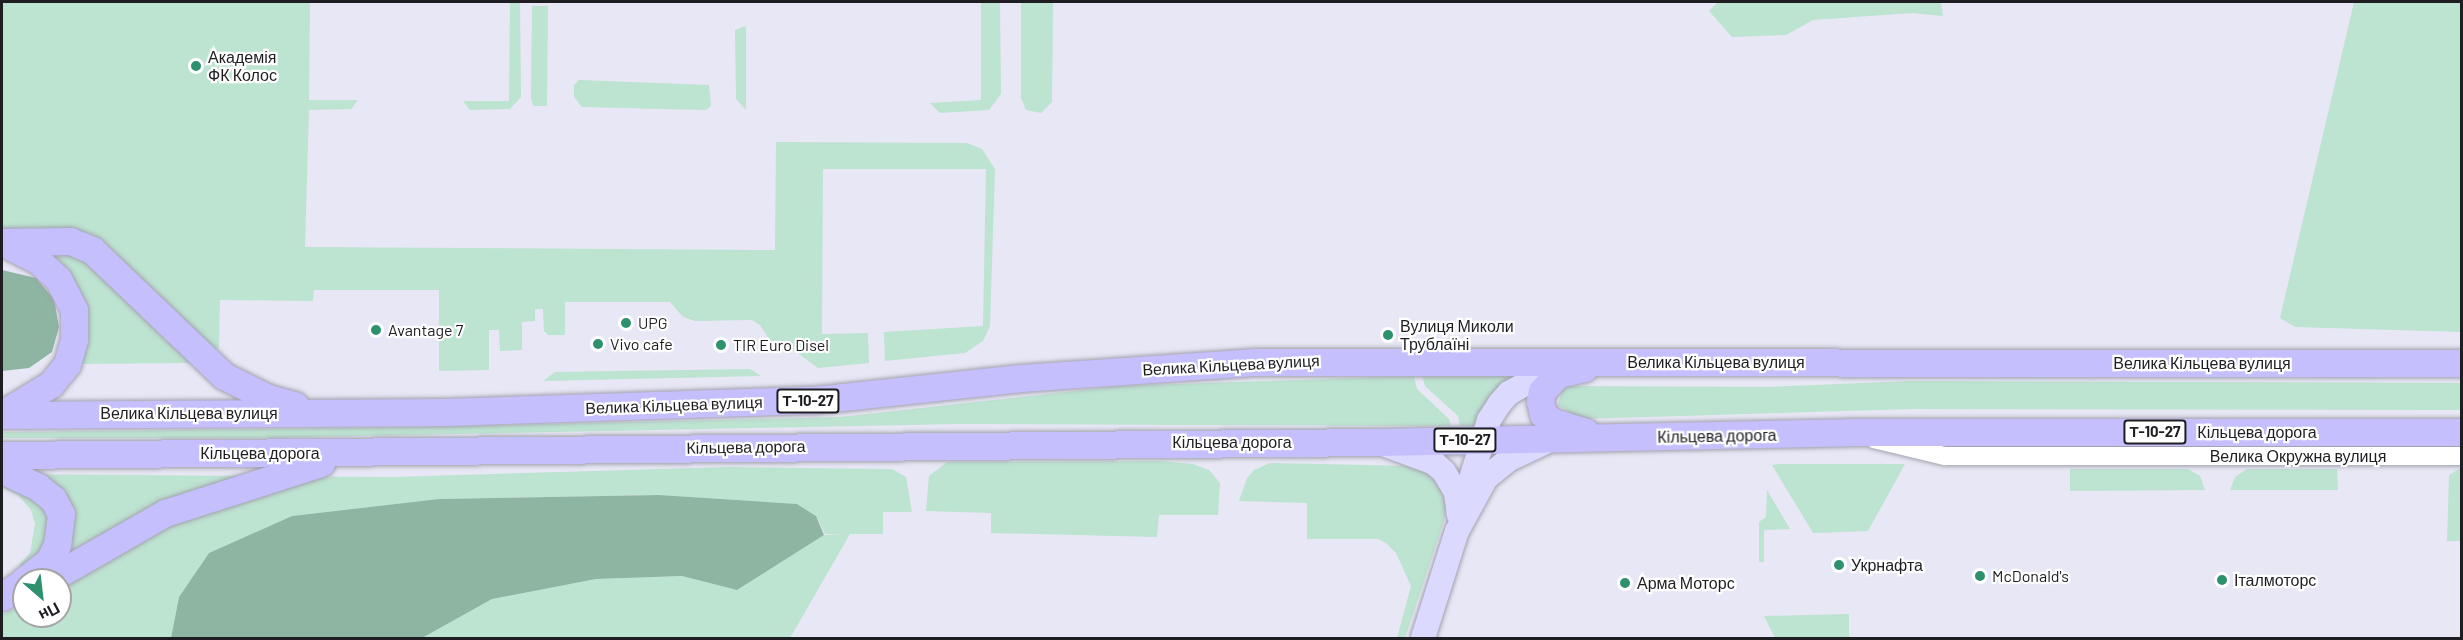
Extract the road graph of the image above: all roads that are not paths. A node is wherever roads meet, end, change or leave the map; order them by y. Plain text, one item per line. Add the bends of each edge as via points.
1 (2, 242) edge
2 (1612, 362) junction
3 (2462, 363) edge
4 (1558, 374) junction
5 (326, 413) junction
6 (2, 414) edge
7 (1849, 432) junction
8 (2462, 432) edge
9 (1552, 439) junction
10 (1606, 439) junction
11 (1483, 440) junction
12 (1378, 442) junction
13 (356, 453) junction
14 (2, 454) edge
15 (2462, 456) edge
16 (2, 470) edge
17 (1458, 522) junction
18 (40, 568) edge
19 (69, 568) edge
20 (1423, 639) edge

1 - 5 highway via 70,241 92,250 224,376 268,398
1 - 6 highway via 39,261 58,279 74,310 75,339 67,364 51,384
2 - 3 highway, Велика Кільцева вулиця / Т-10-27
2 - 4 highway
2 - 5 highway, Велика Кільцева вулиця / Т-10-27 via 1253,362 1021,378 815,400
4 - 10 highway via 1542,391 1543,414 1553,422
4 - 11 main road via 1509,393 1489,420
5 - 6 highway, Велика Кільцева вулиця / Т-10-27
7 - 8 highway, Кільцева дорога / Т-10-27
7 - 10 highway, Кільцева дорога / Т-10-27
7 - 15 street, Велика Окружна вулиця via 1945,456
9 - 10 highway, Кільцева дорога / Т-10-27
9 - 11 highway, Кільцева дорога / Т-10-27
9 - 17 main road via 1496,468
11 - 12 highway, Кільцева дорога / Т-10-27
11 - 17 main road
12 - 13 highway, Кільцева дорога / Т-10-27
12 - 17 main road via 1434,463 1444,472 1456,492
13 - 14 highway, Кільцева дорога / Т-10-27
13 - 19 highway via 252,482 165,513
16 - 18 highway via 38,487 53,499 61,514 57,545
17 - 20 main road

